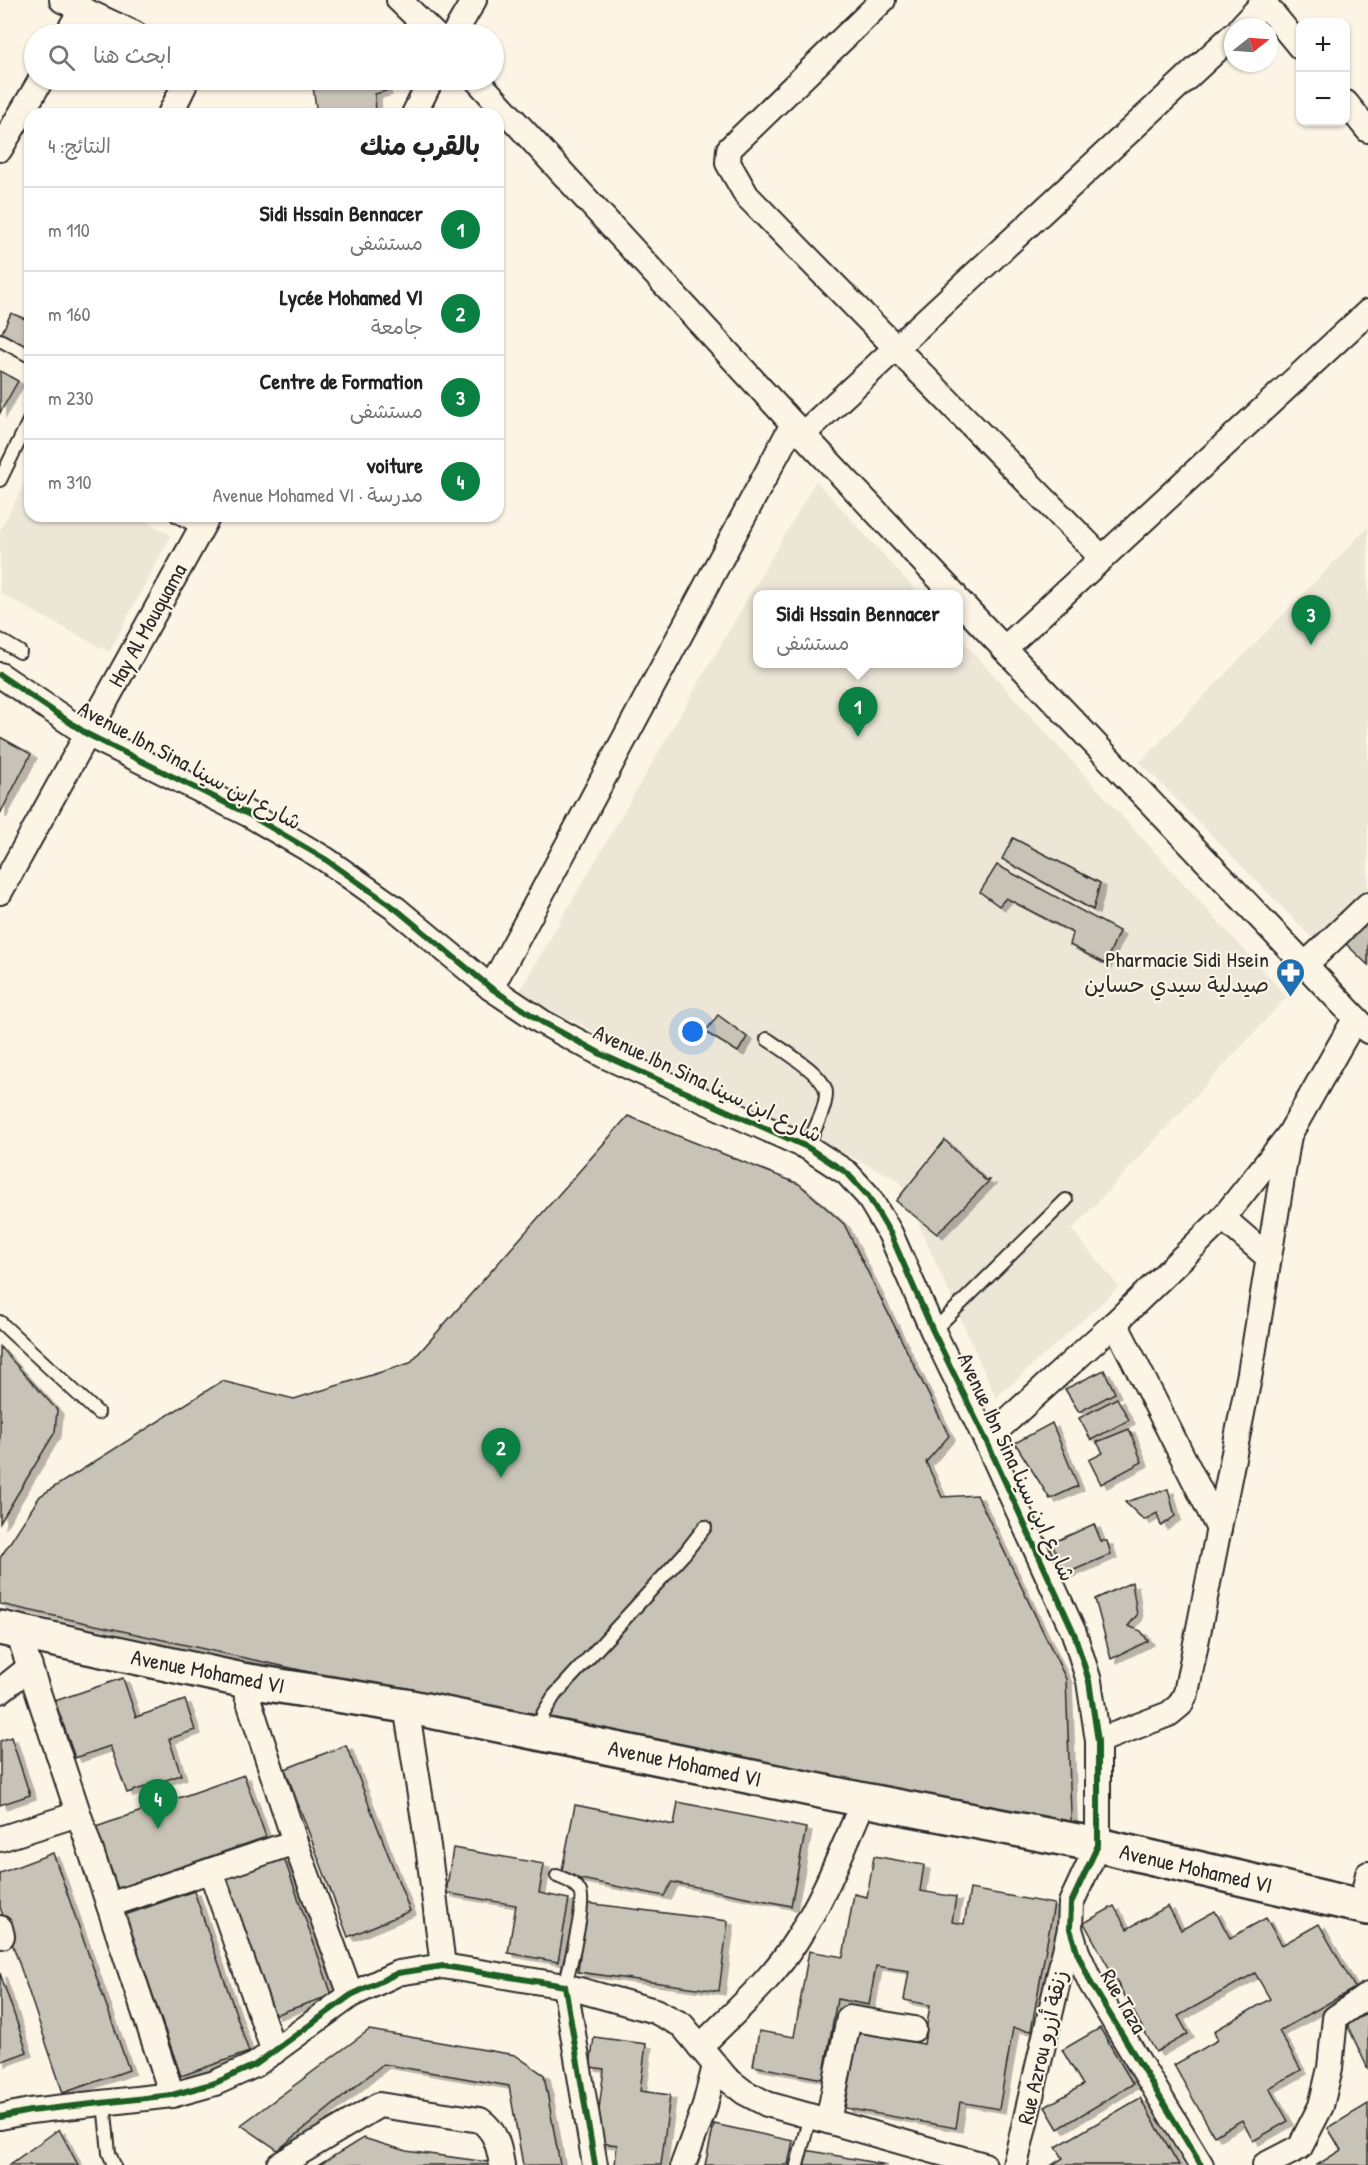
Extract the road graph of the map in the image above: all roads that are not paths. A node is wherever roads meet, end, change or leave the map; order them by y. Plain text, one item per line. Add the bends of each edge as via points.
1 (399, 0) edge
2 (474, 0) edge
3 (883, 0) edge
4 (1265, 1) edge
5 (72, 5) edge
6 (1249, 18) edge
7 (69, 24) edge
8 (113, 24) edge
9 (424, 24) edge
10 (460, 24) edge
11 (1296, 42) edge
12 (1224, 43) edge
13 (35, 90) edge
14 (182, 90) edge
15 (426, 90) edge
16 (486, 90) edge
17 (24, 108) edge
18 (173, 108) edge
19 (417, 108) edge
20 (503, 108) edge
21 (1350, 108) edge
22 (24, 109) edge
23 (504, 109) edge
24 (1368, 130) edge
25 (0, 149) edge
26 (1368, 312) edge
27 (0, 340) edge
28 (896, 347) junction
29 (24, 353) edge
30 (798, 429) junction
31 (24, 440) edge
32 (0, 480) edge
33 (205, 522) edge
34 (1102, 558) junction
35 (950, 590) edge
36 (963, 605) edge
37 (0, 640) edge
38 (1004, 649) junction
39 (20, 652) dead end
40 (0, 675) edge
41 (87, 734) junction
42 (0, 892) edge
43 (1368, 905) edge
44 (1304, 966) junction
45 (491, 988) junction
46 (1361, 1025) edge
47 (767, 1039) dead end
48 (1289, 1135) junction
49 (807, 1147) junction
50 (1066, 1200) dead end
51 (1223, 1218) junction
52 (1268, 1257) junction
53 (0, 1322) edge
54 (1116, 1323) junction
55 (933, 1330) junction
56 (98, 1413) dead end
57 (986, 1440) junction
58 (705, 1527) dead end
59 (1219, 1529) junction
60 (9, 1630) edge
61 (30, 1667) junction
62 (242, 1680) junction
63 (0, 1691) edge
64 (406, 1706) junction
65 (538, 1733) junction
66 (1098, 1741) junction
67 (864, 1800) junction
68 (78, 1814) junction
69 (0, 1839) edge
70 (295, 1842) junction
71 (1098, 1845) junction
72 (211, 1871) junction
73 (1368, 1874) edge
74 (557, 1876) dead end
75 (109, 1905) junction
76 (1364, 1907) edge
77 (1070, 1929) junction
78 (443, 1966) junction
79 (565, 1986) junction
80 (351, 1995) junction
81 (1368, 1995) edge
82 (914, 2029) dead end
83 (700, 2047) junction
84 (274, 2052) junction
85 (715, 2066) junction
86 (172, 2095) junction
87 (104, 2103) junction
88 (0, 2117) edge
89 (819, 2119) junction
90 (114, 2165) edge
91 (279, 2165) edge
92 (502, 2165) edge
93 (595, 2165) edge
94 (683, 2165) edge
95 (796, 2165) edge
96 (984, 2165) edge
97 (1014, 2165) edge
98 (1201, 2165) edge
99 (1265, 2165) edge

1 - 9 street
2 - 10 street
3 - 28 street via 729,149 728,163 747,196
4 - 6 street
4 - 11 street
5 - 7 street
5 - 8 street
12 - 28 street
13 - 17 street
14 - 18 street
15 - 19 street
16 - 20 street
21 - 24 street
22 - 25 street
23 - 30 street
26 - 34 street
27 - 29 lane
28 - 30 street
28 - 34 street
30 - 35 street
30 - 45 street
31 - 32 lane
33 - 41 street, Hay Al Mouquama
34 - 38 street
36 - 38 street
37 - 39 lane
38 - 44 street
40 - 41 street, Avenue Ibn Sina شارع ابن سينا
41 - 42 street, Hay Al Mouquama
41 - 45 street, Avenue Ibn Sina شارع ابن سينا via 248,814 325,859 396,909
43 - 44 street
44 - 46 street
45 - 49 street, Avenue Ibn Sina شارع ابن سينا via 603,1055
46 - 48 street
47 - 49 lane via 820,1079 826,1090
48 - 51 street
48 - 52 street
49 - 55 street, Avenue Ibn Sina شارع ابن سينا via 847,1173 868,1196 890,1233
50 - 55 lane
51 - 52 street
51 - 54 street
52 - 59 street
53 - 56 lane
54 - 57 street
54 - 59 street
55 - 57 street, Avenue Ibn Sina شارع ابن سينا
57 - 66 street, Avenue Ibn Sina شارع ابن سينا via 1074,1633 1089,1681
58 - 65 lane via 554,1696
59 - 66 street via 1186,1693 1180,1705 1169,1714
60 - 61 street
60 - 62 main road, Avenue Mohamed VI
61 - 63 street
61 - 68 street
62 - 64 main road, Avenue Mohamed VI
62 - 70 street
64 - 65 main road, Avenue Mohamed VI
64 - 78 street
65 - 67 main road, Avenue Mohamed VI
66 - 71 street, Avenue Ibn Sina شارع ابن سينا
67 - 71 main road, Avenue Mohamed VI
67 - 83 street via 795,1942 764,1981
68 - 69 street
68 - 75 street
70 - 72 street
70 - 80 street
71 - 76 main road, Avenue Mohamed VI
71 - 77 street, Rue Taza via 1071,1903
72 - 75 street
72 - 84 street
73 - 76 street
74 - 79 lane via 573,1882 581,1894
75 - 86 street
77 - 97 street, Rue Azrou زنقة أزرو
77 - 98 street, Rue Taza via 1092,1983
78 - 79 street
78 - 80 street via 399,1973
79 - 83 street via 655,2011 682,2025
79 - 93 street
80 - 84 street
81 - 99 street via 1335,2018 1321,2106 1300,2147
82 - 89 street via 849,2018
83 - 85 street
84 - 86 street via 231,2076
85 - 89 street via 744,2092 767,2104
85 - 94 street
86 - 87 street
87 - 88 street
87 - 90 lane via 109,2153
89 - 95 lane
89 - 96 street
91 - 92 street via 379,2105 480,2120 490,2127

